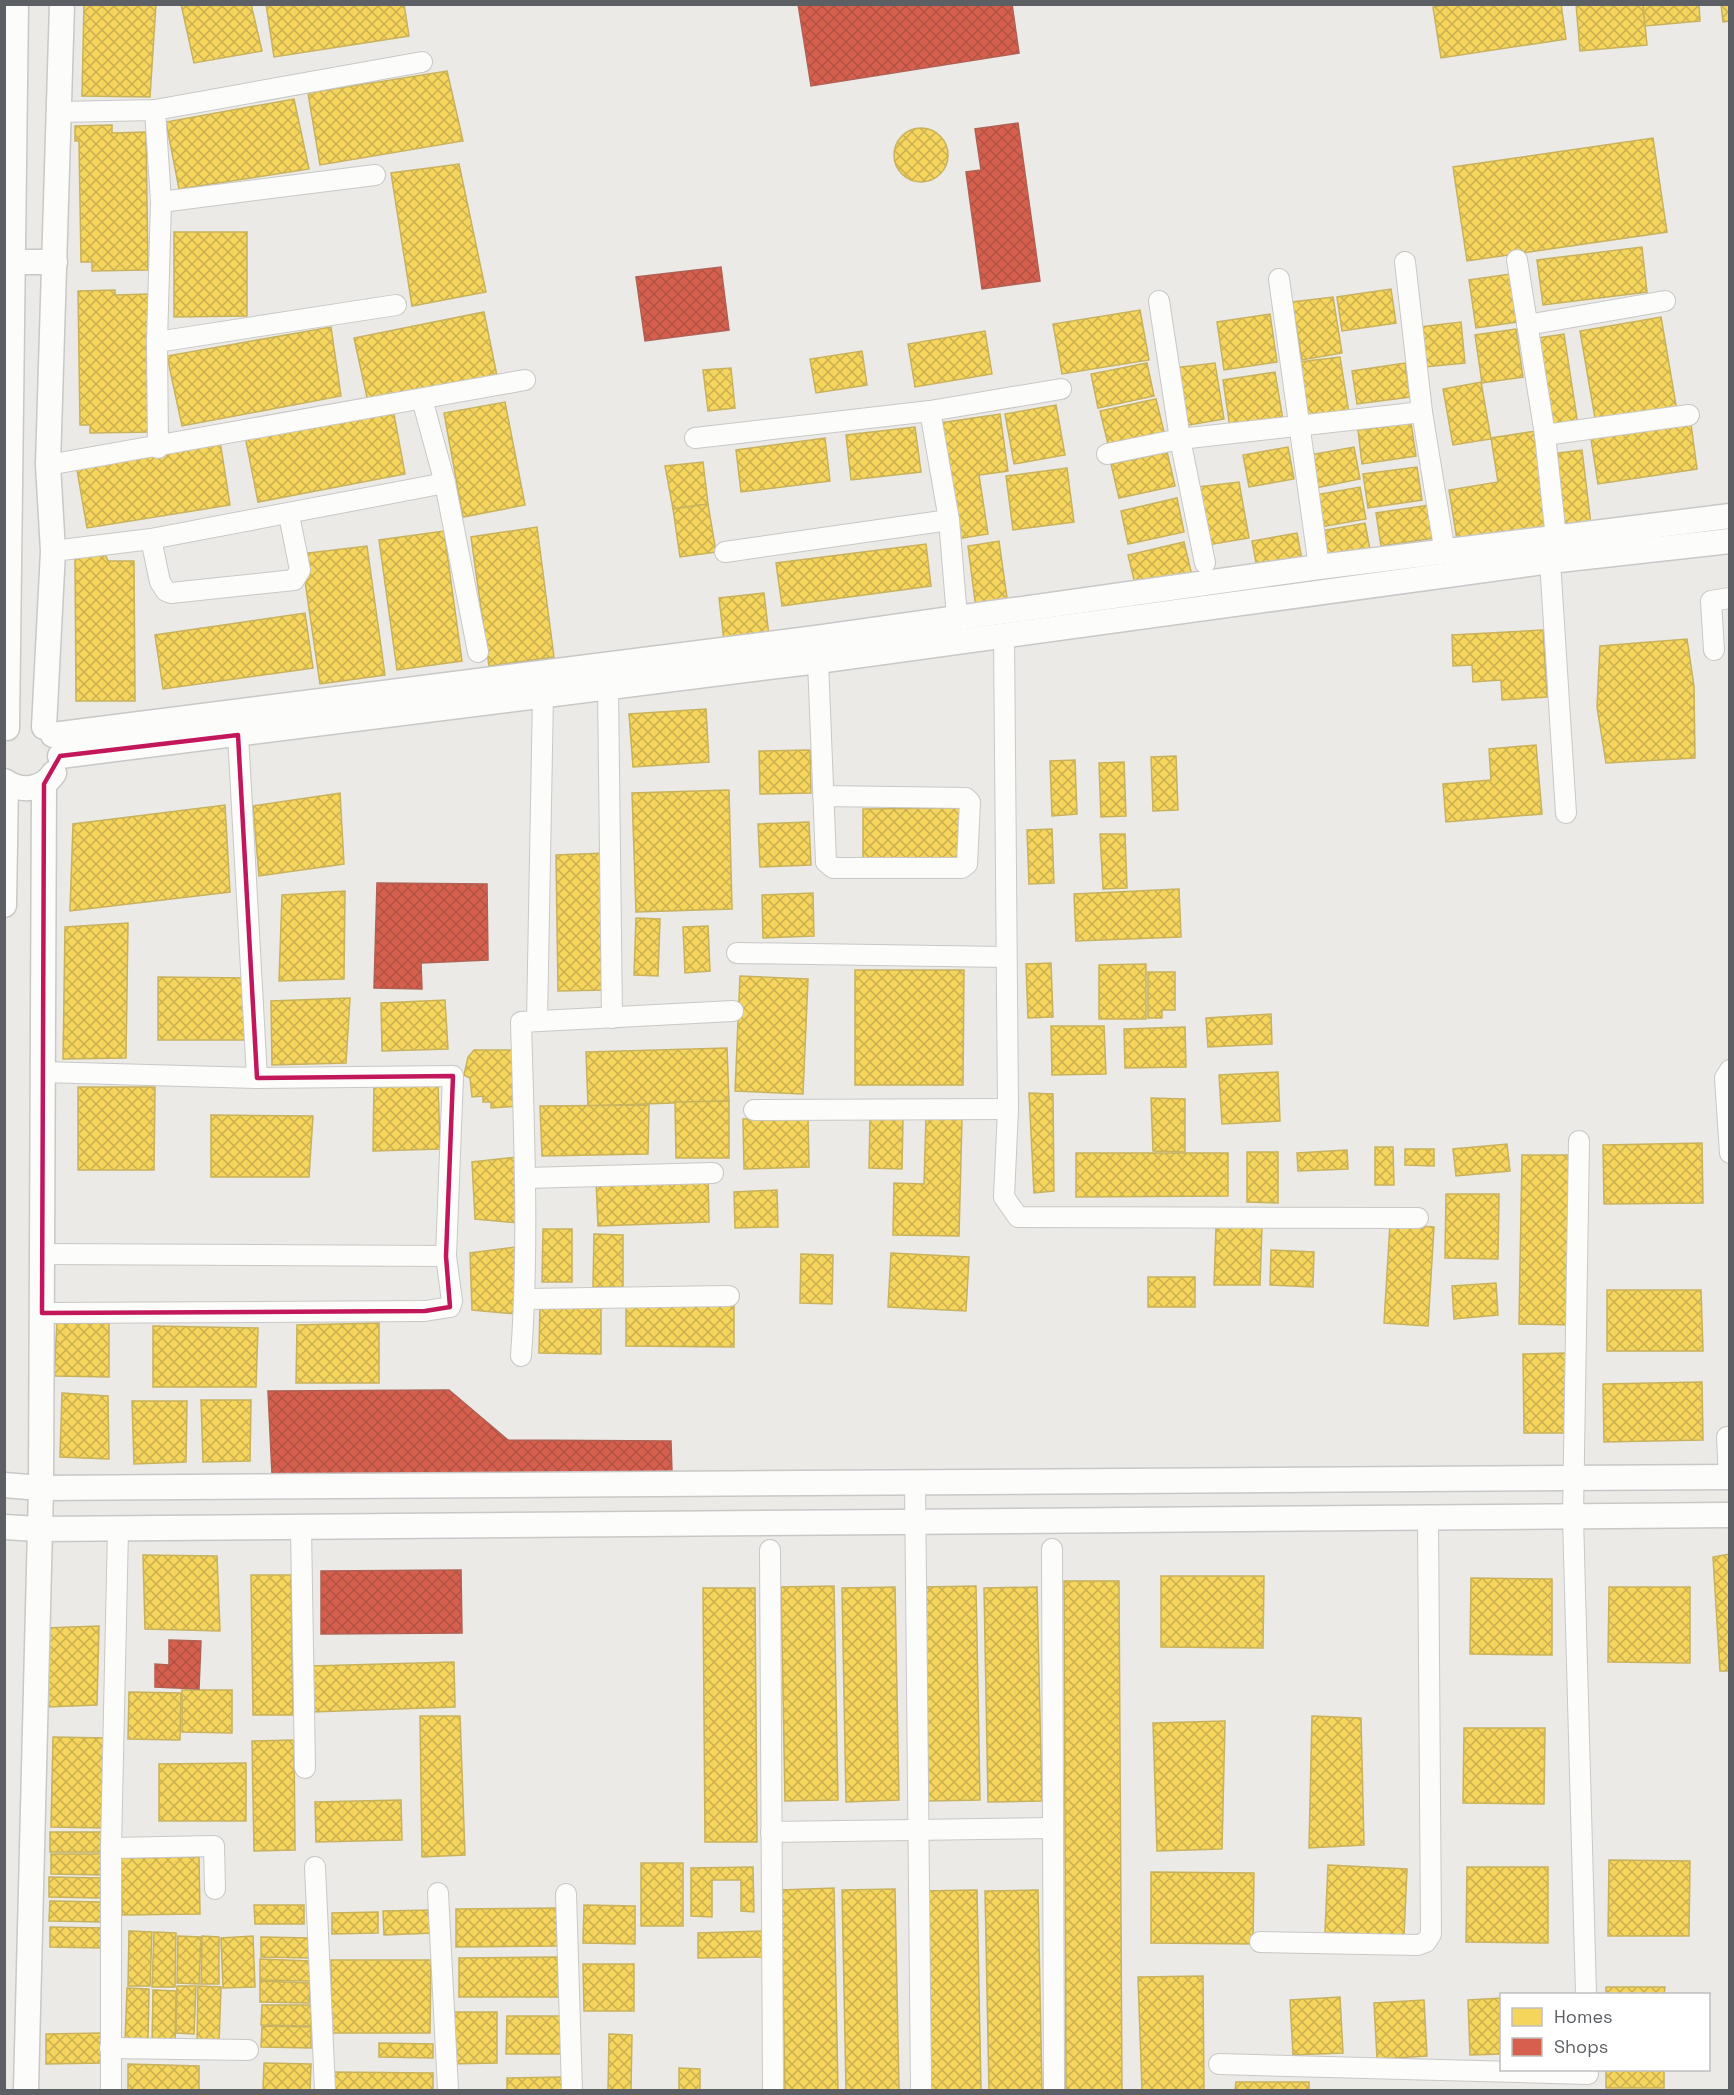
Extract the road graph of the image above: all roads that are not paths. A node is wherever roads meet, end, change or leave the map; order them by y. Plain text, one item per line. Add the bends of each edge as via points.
1 (16, 4) edge
2 (62, 4) edge
3 (422, 62) dead end
4 (155, 110) junction
5 (60, 112) junction
6 (375, 175) dead end
7 (161, 202) junction
8 (10, 250) edge
9 (1518, 260) dead end
10 (55, 262) junction
11 (1405, 262) dead end
12 (1279, 279) dead end
13 (1158, 301) dead end
14 (1665, 301) dead end
15 (396, 306) dead end
16 (1527, 325) junction
17 (157, 342) junction
18 (525, 380) dead end
19 (1061, 389) dead end
20 (422, 399) junction
21 (930, 411) junction
22 (1422, 412) junction
23 (1689, 415) dead end
24 (1298, 426) junction
25 (1545, 435) junction
26 (695, 438) dead end
27 (1180, 439) junction
28 (158, 448) junction
29 (1107, 453) dead end
30 (48, 465) junction
31 (445, 483) junction
32 (8, 485) edge
33 (49, 501) junction
34 (289, 515) junction
35 (1730, 516) edge
36 (949, 520) junction
37 (151, 539) junction
38 (1730, 541) edge
39 (1553, 549) junction
40 (53, 551) junction
41 (725, 552) dead end
42 (1445, 553) junction
43 (1205, 563) dead end
44 (1319, 567) junction
45 (1730, 598) edge
46 (957, 617) junction
47 (1004, 635) junction
48 (1714, 650) dead end
49 (478, 652) dead end
50 (818, 661) junction
51 (608, 687) junction
52 (543, 695) junction
53 (6, 729) edge
54 (238, 735) junction
55 (52, 739) junction
56 (5, 781) edge
57 (44, 784) junction
58 (824, 796) junction
59 (1566, 813) dead end
60 (4, 905) edge
61 (737, 952) dead end
62 (1005, 957) junction
63 (733, 1011) dead end
64 (612, 1017) junction
65 (537, 1021) junction
66 (1730, 1070) edge
67 (41, 1072) junction
68 (257, 1078) junction
69 (1008, 1109) junction
70 (754, 1110) dead end
71 (1579, 1141) dead end
72 (1730, 1153) edge
73 (713, 1173) dead end
74 (526, 1178) junction
75 (1418, 1218) dead end
76 (40, 1254) junction
77 (446, 1256) junction
78 (729, 1296) dead end
79 (525, 1299) junction
80 (42, 1313) junction
81 (521, 1356) dead end
82 (1730, 1437) edge
83 (1729, 1477) edge
84 (1573, 1478) junction
85 (915, 1482) junction
86 (4, 1485) edge
87 (41, 1488) junction
88 (1730, 1515) edge
89 (1573, 1516) junction
90 (1428, 1518) junction
91 (914, 1522) junction
92 (4, 1527) edge
93 (301, 1528) junction
94 (39, 1529) junction
95 (118, 1529) junction
96 (1052, 1549) dead end
97 (770, 1550) dead end
98 (305, 1768) dead end
99 (1053, 1828) junction
100 (918, 1829) junction
101 (771, 1832) junction
102 (111, 1848) junction
103 (315, 1866) dead end
104 (215, 1889) dead end
105 (438, 1893) dead end
106 (566, 1894) dead end
107 (1260, 1942) dead end
108 (1586, 1993) edge
109 (110, 2048) junction
110 (248, 2050) dead end
111 (1219, 2064) dead end
112 (1588, 2078) edge
113 (26, 2091) edge
114 (111, 2091) edge
115 (325, 2091) edge
116 (448, 2091) edge
117 (572, 2091) edge
118 (772, 2091) edge
119 (921, 2091) edge
120 (1054, 2091) edge

1 - 8 street
2 - 5 street
3 - 4 street
4 - 5 street
4 - 7 street
5 - 10 street
6 - 7 street
7 - 17 street
8 - 10 street
8 - 32 street
9 - 16 street
10 - 30 street
11 - 22 street
12 - 24 street
13 - 27 street
14 - 16 street
15 - 17 street
16 - 25 street
17 - 28 street
18 - 20 street
19 - 21 street
20 - 28 street
20 - 31 street
21 - 26 street
21 - 36 street
22 - 24 street
22 - 42 street
23 - 25 street
24 - 27 street
24 - 44 street
25 - 39 street
27 - 29 street
27 - 43 street
28 - 30 street
30 - 33 street
31 - 34 street
31 - 49 street
32 - 33 street
32 - 53 street
33 - 40 street
34 - 37 street
34 - 37 street via 300,570 294,580 171,593 162,588
35 - 39 street
36 - 41 street
36 - 46 street
37 - 40 street
38 - 39 street
39 - 42 street
39 - 47 street
39 - 59 street
40 - 55 street
42 - 44 street
44 - 46 street
45 - 48 street via 1711,601
46 - 55 street
47 - 50 street
47 - 62 street
50 - 51 street
50 - 58 street
51 - 52 street
51 - 64 street
52 - 54 street
52 - 65 street
53 - 55 street via 25,722
54 - 55 street
54 - 68 street
55 - 57 street via 52,777
56 - 57 street via 24,789
56 - 60 street
57 - 67 street
58 - 58 street via 829,867 962,868 967,864 970,802 966,798
61 - 62 street
62 - 69 street
63 - 64 street
64 - 65 street
65 - 74 street via 521,1022
66 - 72 street via 1725,1078
67 - 68 street
67 - 76 street
68 - 77 street via 453,1076
69 - 70 street
69 - 75 street via 1004,1197 1018,1217
71 - 84 street
73 - 74 street
74 - 79 street
76 - 77 street
76 - 80 street
77 - 80 street via 452,1301 450,1307 439,1310
78 - 79 street
79 - 81 street
80 - 87 street
82 - 83 street
83 - 84 street
84 - 85 street
84 - 89 street
85 - 87 street
85 - 91 street
86 - 87 street
87 - 94 street
88 - 89 street
89 - 90 street
89 - 108 street
90 - 91 street
90 - 107 street via 1431,1934 1418,1945
91 - 93 street
91 - 100 street
92 - 94 street
93 - 95 street
93 - 98 street
94 - 95 street
94 - 113 street
95 - 102 street
96 - 99 street
97 - 101 street
99 - 100 street
99 - 120 street
100 - 101 street
100 - 119 street
101 - 118 street
102 - 104 street via 214,1846
102 - 109 street
103 - 115 street
105 - 116 street
106 - 117 street
109 - 110 street
109 - 114 street
111 - 112 street

